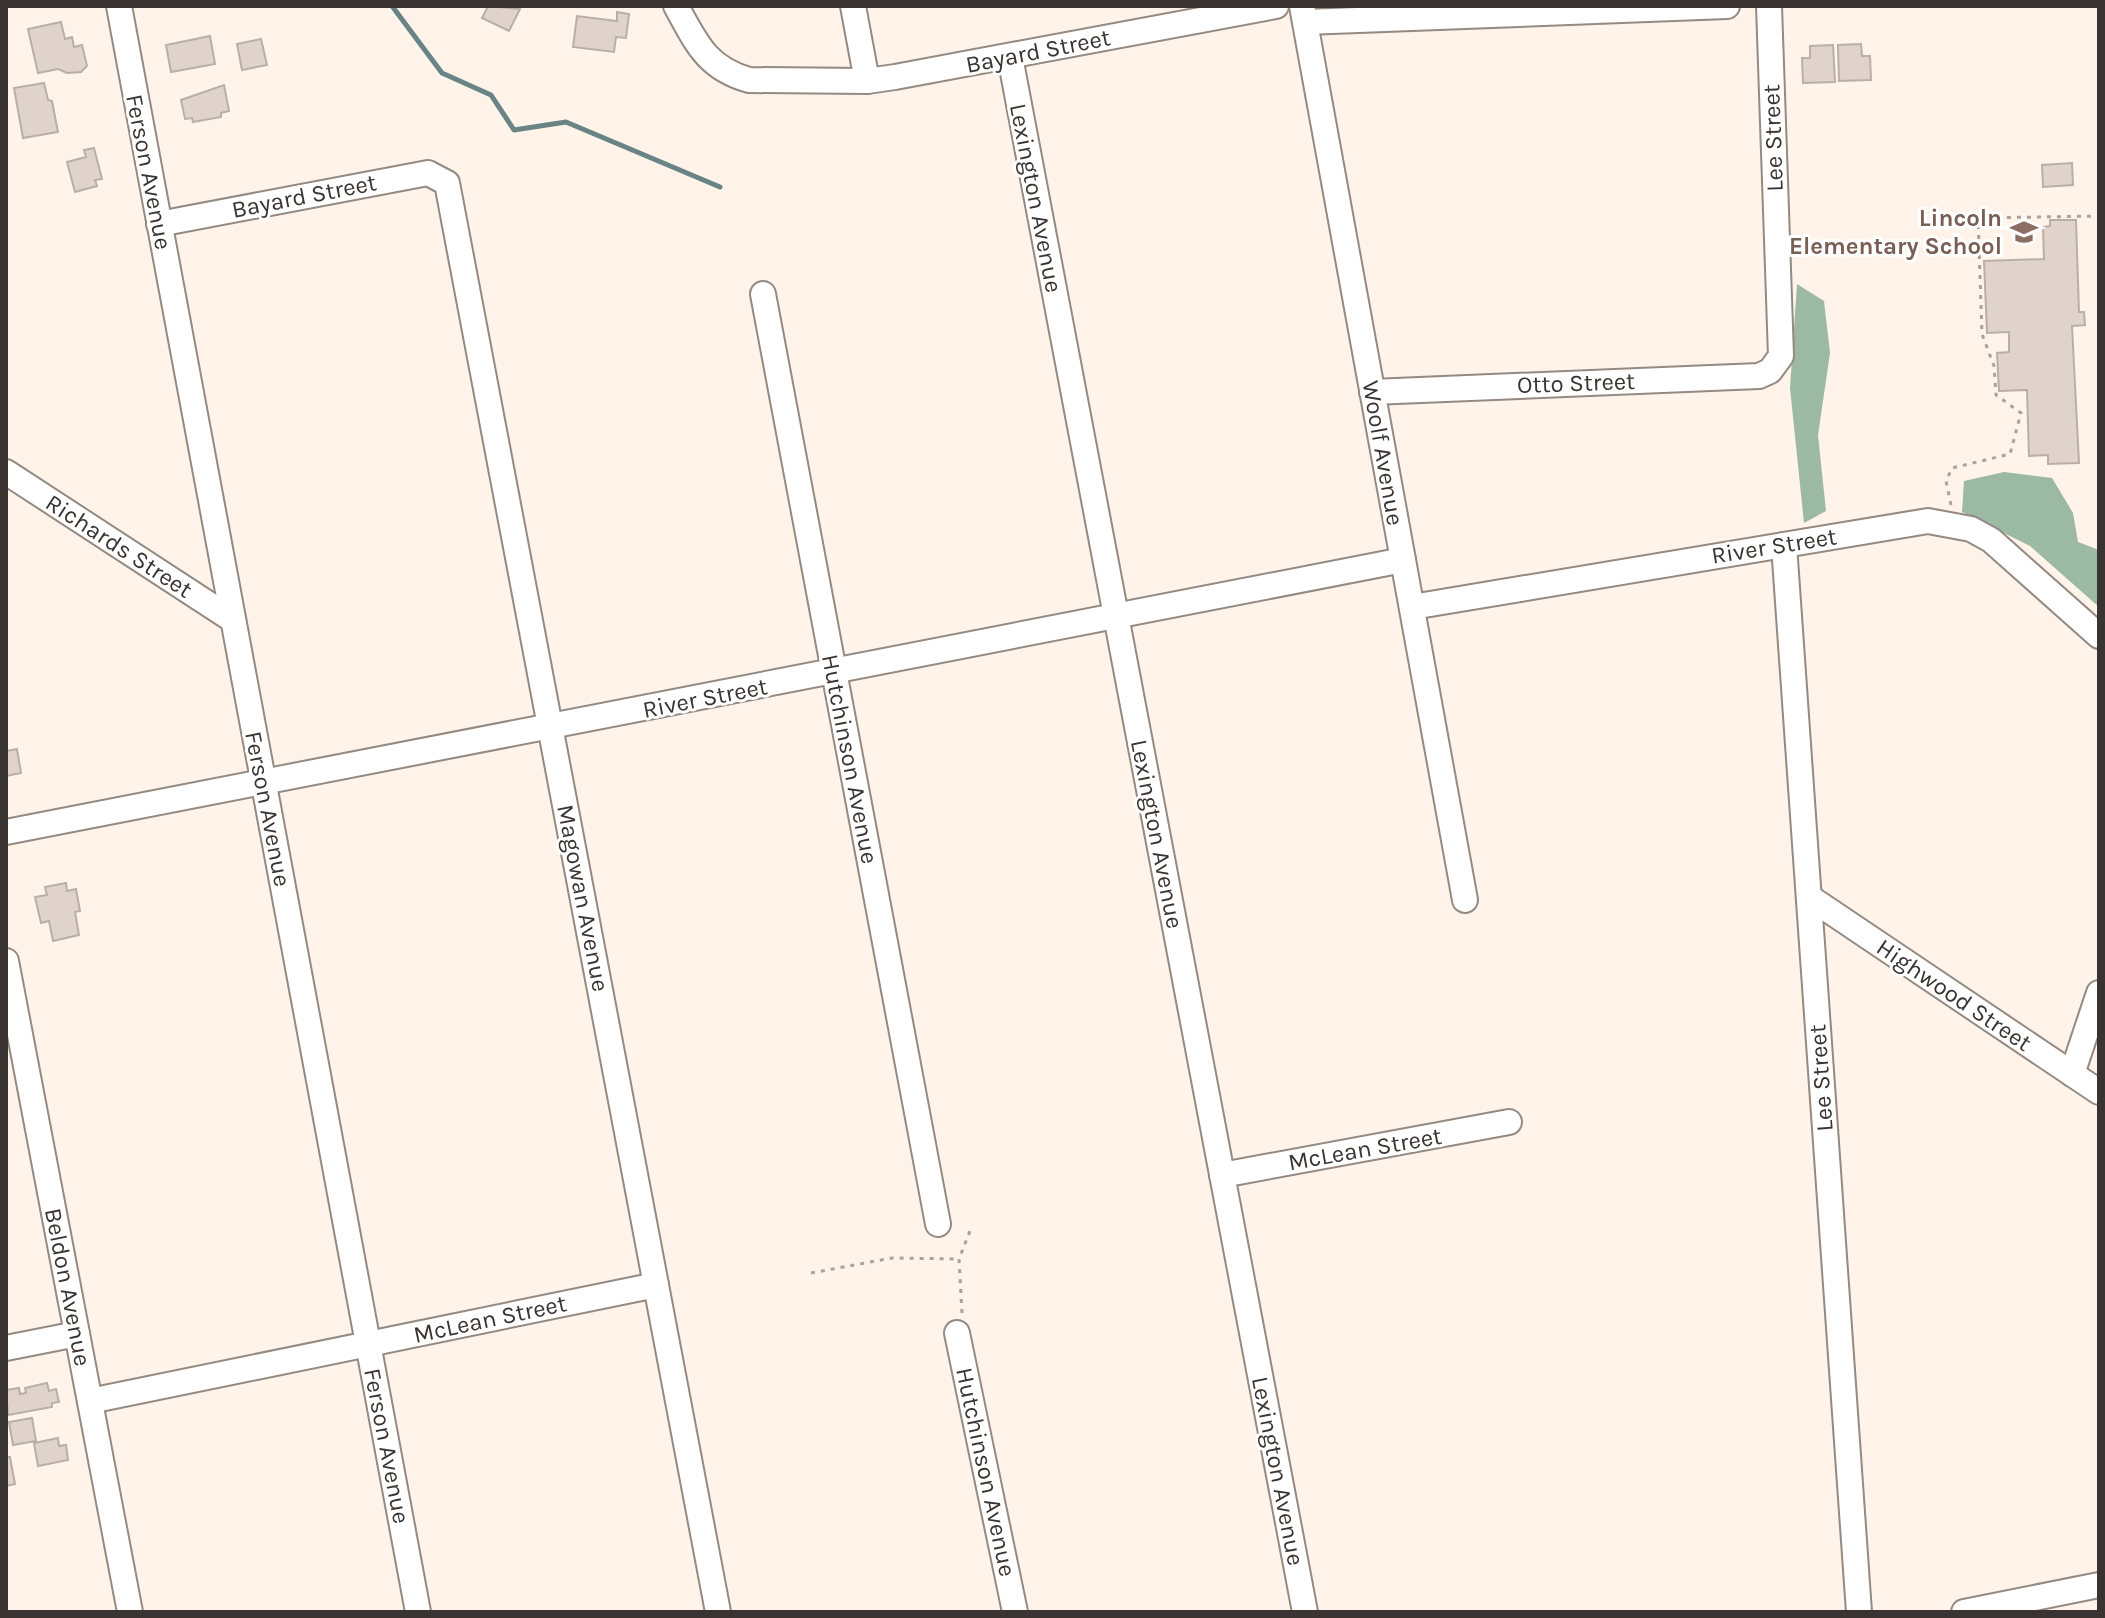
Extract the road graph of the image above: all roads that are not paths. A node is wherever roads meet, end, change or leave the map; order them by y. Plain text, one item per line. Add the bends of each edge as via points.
1 (119, 6) edge
2 (676, 6) edge
3 (853, 6) edge
4 (1276, 6) edge
5 (1727, 6) edge
6 (1769, 6) edge
7 (1304, 14) edge
8 (1010, 57) junction
9 (867, 81) junction
10 (447, 183) joint
11 (159, 224) junction
12 (763, 294) dead end
13 (1777, 365) joint
14 (1372, 392) junction
15 (6, 472) edge
16 (1784, 545) junction
17 (1403, 560) junction
18 (1412, 607) junction
19 (1116, 616) junction
20 (233, 620) junction
21 (2099, 636) edge
22 (833, 673) junction
23 (551, 728) junction
24 (263, 783) junction
25 (6, 832) edge
26 (1809, 897) junction
27 (1465, 900) dead end
28 (6, 961) edge
29 (2099, 993) edge
30 (2072, 1074) junction
31 (2099, 1092) edge
32 (1509, 1122) dead end
33 (1222, 1175) junction
34 (938, 1224) dead end
35 (656, 1285) junction
36 (960, 1323) road end
37 (77, 1334) junction
38 (368, 1344) junction
39 (6, 1348) edge
40 (90, 1401) junction
41 (2099, 1585) edge
42 (130, 1612) edge
43 (418, 1612) edge
44 (718, 1612) edge
45 (1015, 1612) edge
46 (1305, 1612) edge
47 (1859, 1612) edge
48 (1964, 1612) edge

1 - 11 street, Ferson Avenue
2 - 9 street, Bayard Street via 694,42 717,67 749,80
3 - 9 street
4 - 8 street, Bayard Street
5 - 7 street
6 - 13 street, Lee Street via 1781,356
7 - 14 street, Woolf Avenue
8 - 9 street, Bayard Street
8 - 19 street, Lexington Avenue
10 - 11 street, Bayard Street via 428,173
10 - 23 street, Magowan Avenue
11 - 20 street, Ferson Avenue
12 - 22 street, Hutchinson Avenue
13 - 14 street, Otto Street via 1759,376
14 - 17 street, Woolf Avenue
15 - 20 street, Richards Street
16 - 18 street, River Street
16 - 21 street, River Street via 1928,521 1961,526 1991,540
16 - 26 street, Lee Street
17 - 18 street, Woolf Avenue
17 - 19 street, River Street
18 - 27 street, Woolf Avenue
19 - 22 street, River Street
19 - 33 street, Lexington Avenue
20 - 24 street, Ferson Avenue
22 - 23 street, River Street
22 - 34 street, Hutchinson Avenue
23 - 24 street, River Street
23 - 35 street, Magowan Avenue
24 - 25 street, River Street
24 - 38 street, Ferson Avenue
26 - 30 street, Highwood Street
26 - 47 street, Lee Street
28 - 37 street, Beldon Avenue
29 - 30 street
30 - 31 street, Highwood Street
32 - 33 street, McLean Street
33 - 46 street, Lexington Avenue
35 - 38 street, McLean Street
35 - 44 street, Magowan Avenue
36 - 45 street, Hutchinson Avenue
37 - 39 street
37 - 40 street, Beldon Avenue
38 - 40 street, McLean Street
38 - 43 street, Ferson Avenue
40 - 42 street, Beldon Avenue
41 - 48 street

